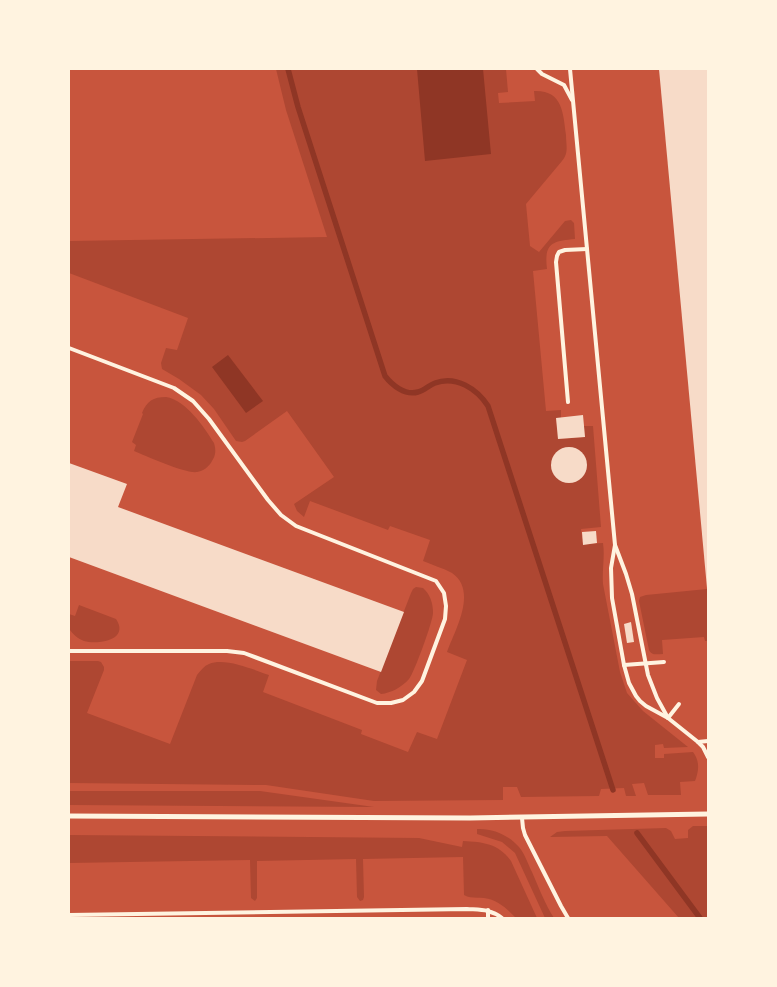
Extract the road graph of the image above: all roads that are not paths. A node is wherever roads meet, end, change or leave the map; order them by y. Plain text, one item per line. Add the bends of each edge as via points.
1 (537, 69) edge
2 (570, 69) edge
3 (573, 102) junction
4 (587, 249) junction
5 (69, 348) edge
6 (568, 402) dead end
7 (615, 545) junction
8 (69, 651) edge
9 (664, 662) dead end
10 (646, 664) junction
11 (624, 666) junction
12 (679, 704) dead end
13 (668, 718) junction
14 (698, 742) junction
15 (708, 742) edge
16 (708, 757) edge
17 (708, 814) edge
18 (69, 816) edge
19 (522, 818) junction
20 (488, 910) junction
21 (69, 915) edge
22 (218, 916) edge
23 (78, 917) edge
24 (488, 918) edge
25 (502, 918) edge
26 (568, 918) edge

1 - 3 lane via 564,86
2 - 3 lane
3 - 4 lane
4 - 6 lane via 559,252 556,262
4 - 7 lane
5 - 8 lane via 180,392 209,419 281,515 296,526 436,581 444,592 446,606 445,619 422,682 403,700 391,703 377,702 244,653
7 - 10 lane via 630,584
7 - 11 lane via 611,568 612,598
9 - 10 lane
10 - 11 lane
10 - 13 lane via 651,683
11 - 13 lane via 636,696 646,706
12 - 13 lane
13 - 14 lane
14 - 15 lane
14 - 16 lane
17 - 19 street
18 - 19 street
19 - 26 lane via 525,835
20 - 22 lane
20 - 24 lane
20 - 25 lane
21 - 23 lane
22 - 23 lane

